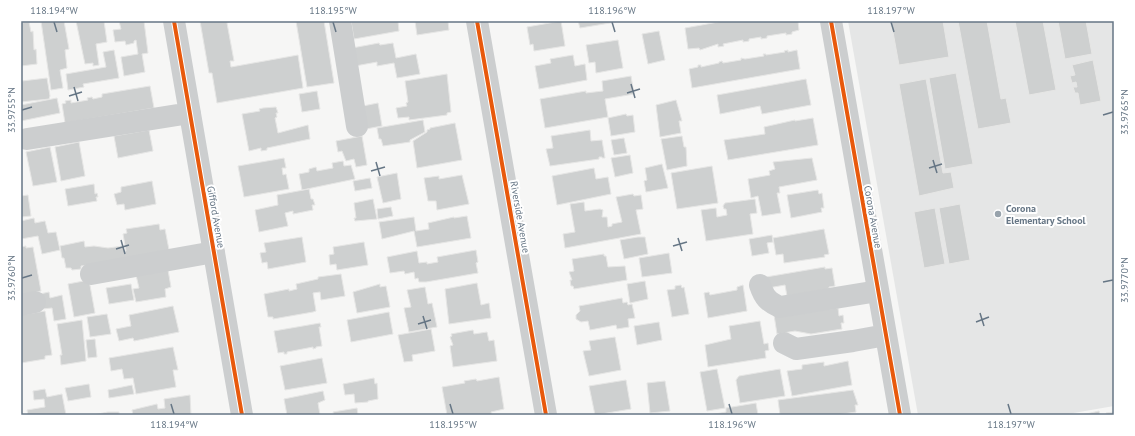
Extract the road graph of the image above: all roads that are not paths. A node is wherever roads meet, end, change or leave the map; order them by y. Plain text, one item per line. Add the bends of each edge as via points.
1 (174, 21) edge
2 (340, 21) edge
3 (477, 21) edge
4 (831, 21) edge
5 (190, 113) junction
6 (357, 126) dead end
7 (27, 139) dead end
8 (214, 252) junction
9 (91, 274) dead end
10 (760, 285) dead end
11 (878, 291) junction
12 (886, 335) junction
13 (784, 343) dead end
14 (242, 415) edge
15 (546, 415) edge
16 (900, 415) edge

1 - 5 street, Gifford Avenue
2 - 6 street
3 - 15 street, Riverside Avenue
4 - 11 street, Corona Avenue
5 - 7 street
5 - 8 street, Gifford Avenue
8 - 9 street
8 - 14 street, Gifford Avenue
10 - 11 street via 767,300 780,307
11 - 12 street, Corona Avenue
12 - 13 street via 796,349
12 - 16 street, Corona Avenue

